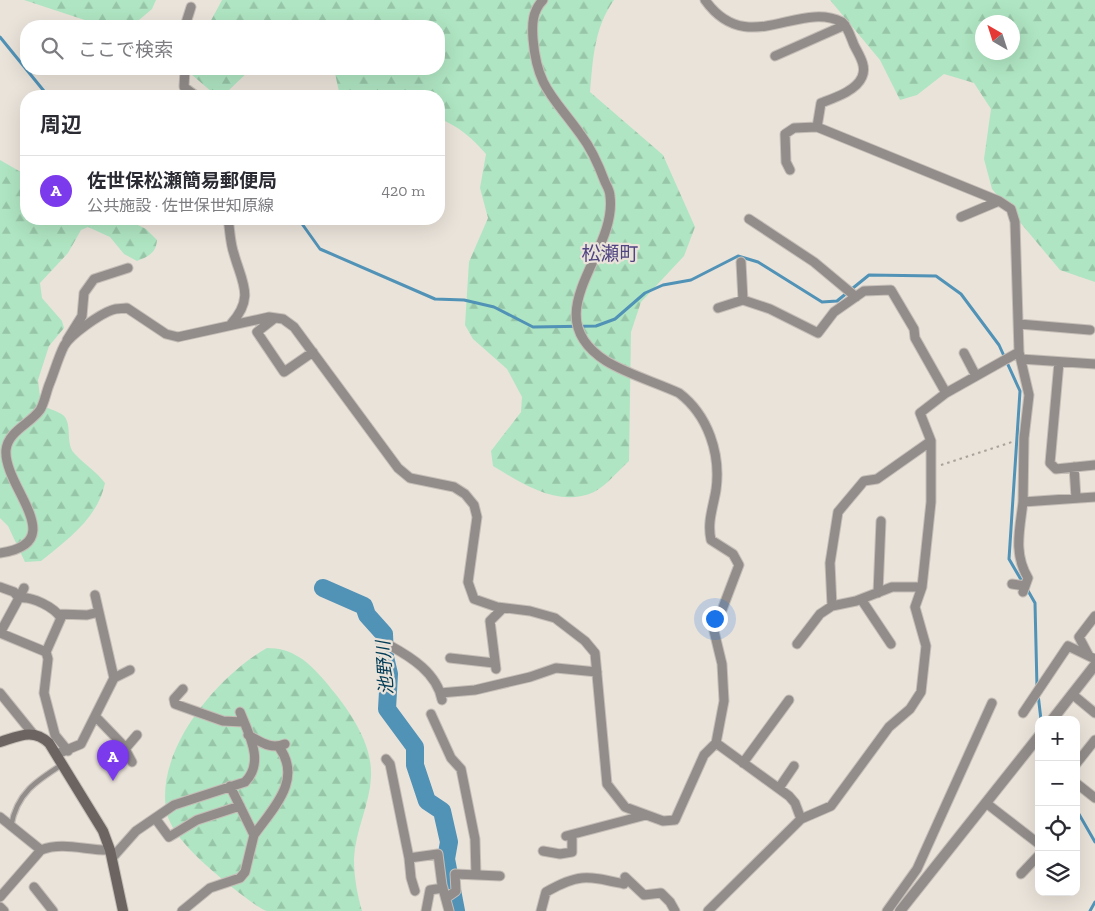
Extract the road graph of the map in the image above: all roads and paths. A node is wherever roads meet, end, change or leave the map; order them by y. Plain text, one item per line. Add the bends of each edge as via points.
1 (543, 0) edge
2 (705, 0) edge
3 (191, 6) dead end
4 (818, 7) dead end
5 (794, 10) dead end
6 (187, 20) edge
7 (845, 25) junction
8 (775, 56) dead end
9 (185, 75) edge
10 (187, 90) edge
11 (817, 127) junction
12 (790, 170) dead end
13 (1000, 201) junction
14 (961, 217) dead end
15 (749, 219) dead end
16 (229, 225) edge
17 (741, 262) dead end
18 (128, 268) dead end
19 (856, 297) junction
20 (743, 300) junction
21 (718, 308) dead end
22 (275, 318) junction
23 (231, 324) junction
24 (1019, 324) junction
25 (1090, 330) dead end
26 (65, 345) junction
27 (313, 352) junction
28 (964, 352) dead end
29 (1020, 356) junction
30 (1058, 362) junction
31 (1095, 364) edge
32 (976, 376) junction
33 (946, 393) junction
34 (1024, 438) junction
35 (931, 441) junction
36 (1095, 465) edge
37 (1074, 467) junction
38 (932, 469) junction
39 (1095, 497) edge
40 (1076, 498) junction
41 (1023, 502) junction
42 (881, 521) dead end
43 (0, 553) edge
44 (1012, 584) dead end
45 (922, 587) junction
46 (0, 588) edge
47 (24, 588) dead end
48 (878, 593) junction
49 (95, 595) dead end
50 (19, 598) junction
51 (861, 599) junction
52 (832, 606) junction
53 (503, 608) junction
54 (99, 612) junction
55 (58, 614) junction
56 (1095, 616) edge
57 (0, 633) edge
58 (797, 644) dead end
59 (891, 644) dead end
60 (389, 645) dead end
61 (46, 652) junction
62 (450, 658) dead end
63 (1093, 660) edge
64 (130, 670) dead end
65 (597, 672) junction
66 (114, 678) junction
67 (183, 689) dead end
68 (0, 693) edge
69 (1072, 694) junction
70 (789, 700) dead end
71 (992, 703) dead end
72 (240, 712) dead end
73 (1023, 713) dead end
74 (1095, 713) edge
75 (431, 714) dead end
76 (1055, 716) edge
77 (96, 717) junction
78 (243, 722) junction
79 (34, 734) junction
80 (137, 735) dead end
81 (248, 735) junction
82 (1095, 740) edge
83 (1035, 741) edge
84 (0, 742) edge
85 (716, 743) junction
86 (125, 749) junction
87 (68, 751) junction
88 (57, 754) junction
89 (386, 759) dead end
90 (1078, 761) edge
91 (132, 762) dead end
92 (743, 763) junction
93 (63, 764) junction
94 (794, 766) dead end
95 (230, 786) junction
96 (1080, 786) edge
97 (779, 788) junction
98 (1095, 798) edge
99 (986, 803) junction
100 (240, 806) junction
101 (646, 815) junction
102 (0, 817) edge
103 (155, 818) junction
104 (801, 819) junction
105 (11, 826) junction
106 (254, 835) junction
107 (1035, 841) edge
108 (42, 850) junction
109 (543, 851) dead end
110 (111, 854) junction
111 (409, 858) junction
112 (1035, 859) edge
113 (1021, 874) dead end
114 (476, 875) junction
115 (500, 876) dead end
116 (34, 887) dead end
117 (443, 888) junction
118 (415, 891) dead end
119 (0, 897) edge
120 (446, 898) junction
121 (0, 906) edge
122 (4, 911) edge
123 (53, 911) edge
124 (122, 911) edge
125 (182, 911) edge
126 (426, 911) edge
127 (449, 911) edge
128 (541, 911) edge
129 (674, 911) edge
130 (708, 911) edge
131 (887, 911) edge
132 (900, 911) edge

1 - 85 street via 532,26 538,72 547,92 582,136 610,196 609,216 580,291 576,324 579,334 607,361 689,400 712,440 717,467 708,526 711,540 733,554 740,565 714,631 722,664 724,701
2 - 5 street via 727,21 740,24
3 - 6 street
4 - 7 street via 831,12
7 - 8 street
7 - 11 street via 864,65 862,78 852,88 821,103
9 - 10 street via 184,88
11 - 12 street via 794,128 785,134 786,162
11 - 13 street
13 - 14 street
13 - 24 street via 1011,209 1015,222
15 - 19 street via 814,262
16 - 23 street via 234,254 243,276 244,304
17 - 20 street
18 - 26 street via 94,279 84,294 82,316
19 - 20 street via 834,312 818,333 770,309
19 - 33 street via 864,291 891,290
20 - 21 street
22 - 23 street via 261,317
22 - 27 street via 283,319 294,327
22 - 27 street via 257,332 284,372
23 - 26 street via 178,337 166,334 127,308 113,310 96,319
24 - 25 street
24 - 29 street
26 - 43 street via 40,410 14,434 6,450 11,470 32,516 33,531 28,542 18,550
27 - 53 street via 398,468 410,478 454,487 474,505 477,517 468,582 474,599
28 - 32 street
29 - 30 street
29 - 32 street
29 - 34 street via 1029,395
30 - 31 street
30 - 37 street via 1050,463 1056,469
32 - 33 street
33 - 35 street via 920,412
34 - 38 path
34 - 41 street
35 - 38 street
35 - 52 street via 877,479 864,481 838,512 830,563
36 - 37 street
37 - 40 street
38 - 45 street
39 - 40 street
40 - 41 street
41 - 44 street via 1017,547 1021,567 1028,578 1024,589
42 - 48 street
45 - 48 street via 892,587
45 - 104 street via 915,607 926,646 921,692 910,709 889,727 831,806
46 - 50 street via 14,592
47 - 50 street
48 - 51 street
49 - 54 street
50 - 55 street via 26,597
50 - 57 street
51 - 52 street
51 - 59 street
52 - 58 street via 820,614
53 - 62 street via 490,621 495,666
53 - 65 street via 555,618 584,640 595,653
54 - 55 street
54 - 66 street
55 - 61 street via 61,618
56 - 63 street via 1079,636
57 - 61 street
60 - 65 street via 414,659 434,681 441,697 530,678 556,668
61 - 87 street via 44,693 55,735
63 - 69 street
63 - 73 street via 1068,646
64 - 66 street
65 - 101 street via 607,784 625,807
66 - 77 street
67 - 78 street via 174,699 175,704 223,721
68 - 79 street
69 - 74 street
69 - 76 street
70 - 92 street
71 - 131 street via 917,869
72 - 78 street
75 - 114 street via 451,758 460,768 475,839
77 - 86 street
77 - 87 street via 81,744
78 - 81 street
79 - 84 main road
79 - 88 main road via 40,735
80 - 86 street
81 - 95 street via 254,751 252,774 245,782
81 - 106 street via 264,745 282,746 289,779 285,792
82 - 90 street
83 - 99 street
85 - 92 street
85 - 101 street via 704,755 675,820 664,822
86 - 91 street
87 - 88 street
88 - 93 main road
89 - 111 street via 390,764
92 - 97 street
93 - 105 lane via 31,786 14,808
93 - 110 main road via 103,831
94 - 97 street
95 - 100 street
95 - 103 street via 174,805
96 - 98 street
97 - 104 street via 795,803
99 - 107 street
99 - 132 street
100 - 103 street via 197,820 169,837
100 - 106 street
101 - 109 street via 569,835 572,852
102 - 105 street
103 - 110 street
104 - 130 street
105 - 108 street
106 - 125 street via 245,872 233,881 210,888
108 - 110 street via 71,847
108 - 119 street
110 - 124 main road
111 - 117 street via 438,854
111 - 118 street
112 - 113 street
114 - 115 street
114 - 120 street via 455,874 456,891
116 - 123 street
117 - 120 street
117 - 126 street via 430,890
120 - 127 street
121 - 122 street
128 - 129 street via 546,892 566,881 588,876 624,884 626,878 637,882 644,895 661,893

